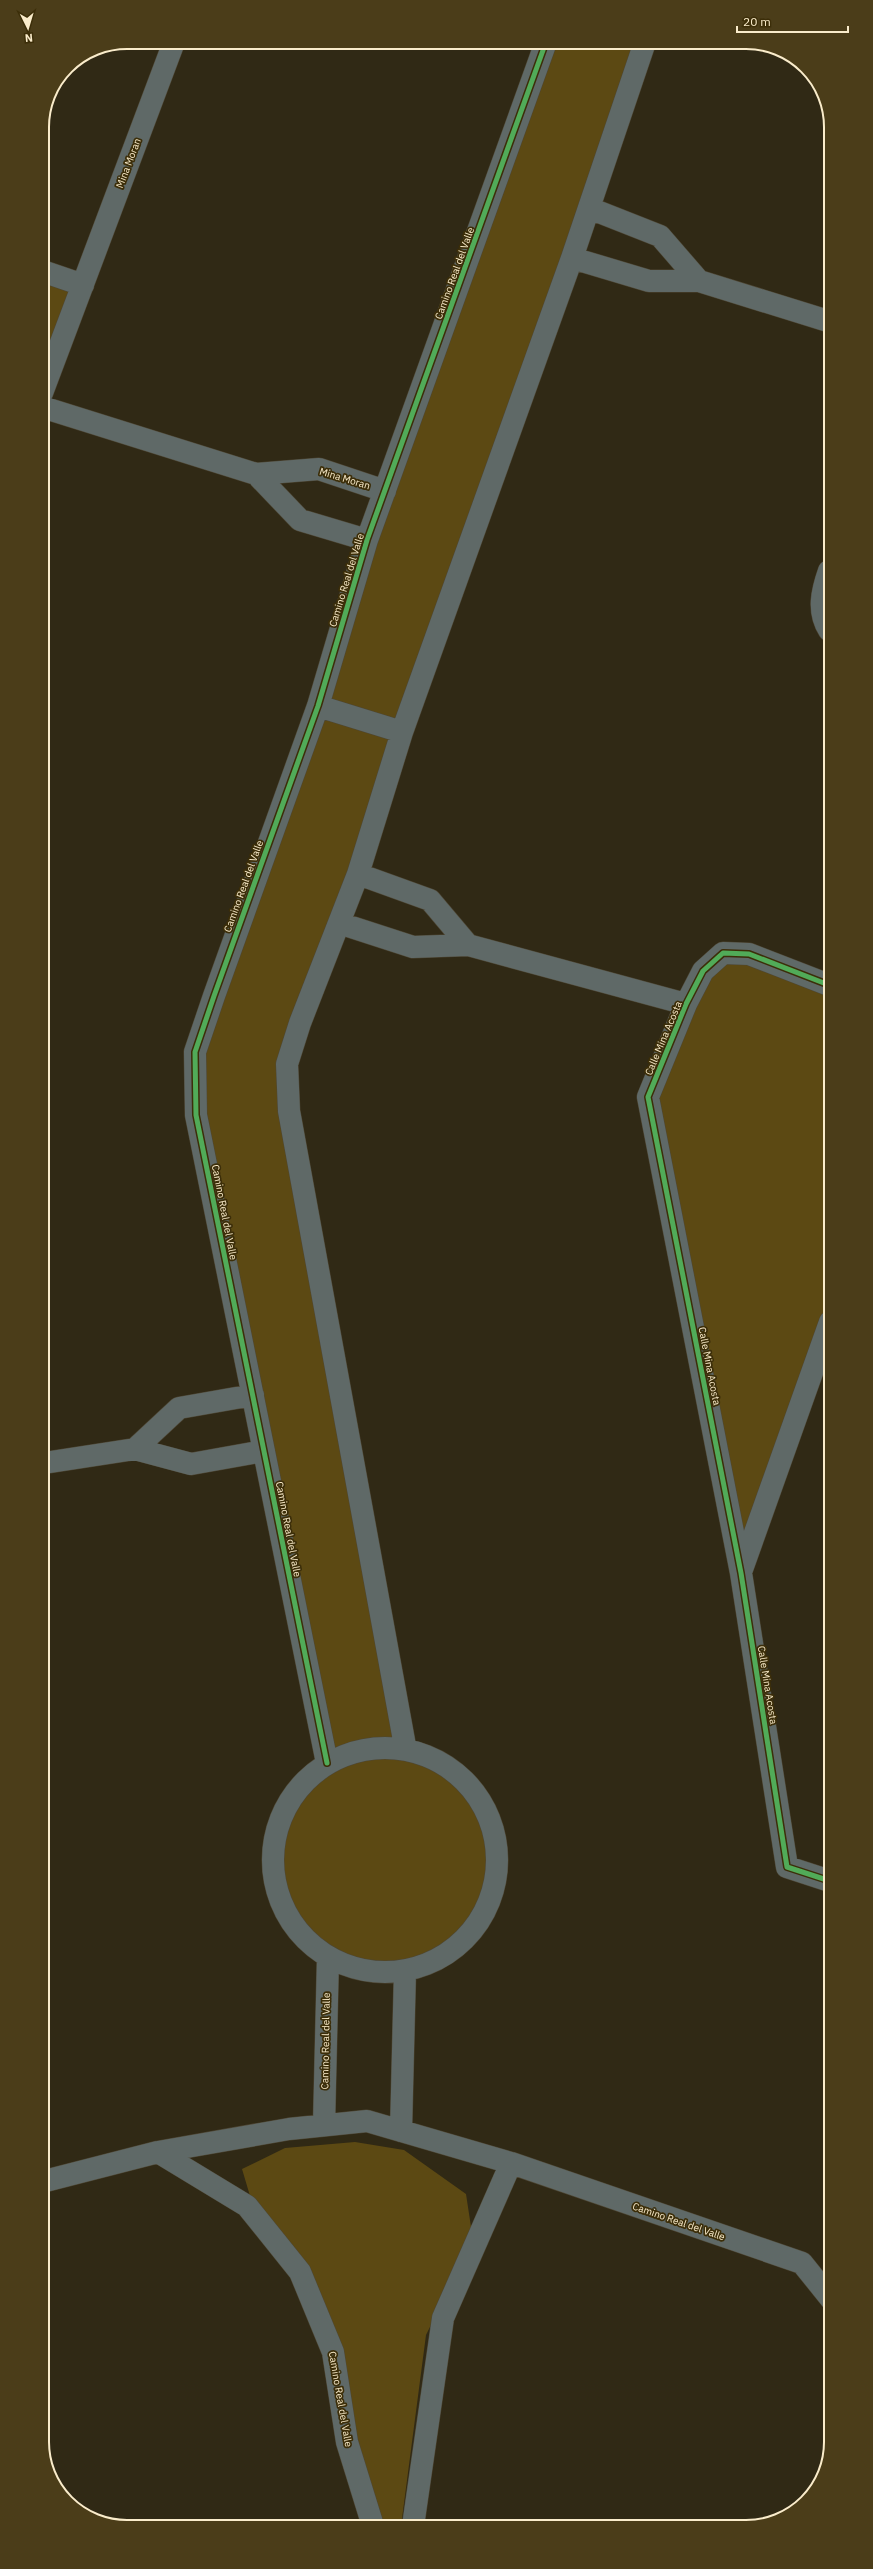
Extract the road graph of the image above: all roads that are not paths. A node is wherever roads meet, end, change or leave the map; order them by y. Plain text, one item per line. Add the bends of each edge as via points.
1 (171, 49) edge
2 (543, 49) edge
3 (643, 49) edge
4 (589, 208) junction
5 (572, 258) junction
6 (49, 273) edge
7 (699, 280) junction
8 (83, 284) junction
9 (824, 320) edge
10 (49, 375) edge
11 (49, 409) edge
12 (256, 474) junction
13 (385, 491) junction
14 (367, 540) junction
15 (824, 585) edge
16 (824, 622) edge
17 (318, 706) junction
18 (402, 732) junction
19 (358, 874) junction
20 (339, 923) junction
21 (468, 945) junction
22 (824, 983) edge
23 (686, 1004) junction
24 (824, 1339) edge
25 (253, 1395) junction
26 (135, 1449) junction
27 (264, 1451) junction
28 (49, 1462) edge
29 (741, 1573) junction
30 (405, 1746) junction
31 (327, 1763) junction
32 (824, 1879) edge
33 (328, 1956) junction
34 (405, 1971) junction
35 (324, 2126) junction
36 (401, 2131) junction
37 (158, 2152) junction
38 (511, 2163) junction
39 (49, 2180) edge
40 (824, 2290) edge
41 (371, 2520) edge
42 (414, 2520) edge

1 - 8 street, Mina Moran
2 - 13 street, Camino Real del Valle
3 - 4 street
4 - 5 street
4 - 7 street via 660,236
5 - 7 street via 649,281
5 - 18 street
6 - 8 street
7 - 9 street
8 - 10 street, Mina Moran
11 - 12 street, Mina Moran
12 - 13 street, Mina Moran via 319,469
12 - 14 street, Mina Moran via 300,520
13 - 14 street, Camino Real del Valle
14 - 17 street, Camino Real del Valle
15 - 16 street via 821,593
17 - 18 street
17 - 25 street, Camino Real del Valle via 195,1052 196,1115
18 - 19 street
19 - 20 street
19 - 21 street via 430,900
20 - 21 street, Calle Mina Acosta via 413,947
20 - 30 street via 300,1023 288,1064 289,1111
21 - 23 street, Calle Mina Acosta
22 - 23 street, Calle Mina Acosta via 749,954 723,953 703,971
23 - 29 street, Calle Mina Acosta via 648,1097
24 - 29 street, Calle Mina Acosta
25 - 26 street via 179,1408
25 - 27 street, Camino Real del Valle
26 - 27 street via 191,1464
26 - 28 street
27 - 31 street, Camino Real del Valle
29 - 32 street, Calle Mina Acosta via 787,1866
30 - 31 street via 356,1751
30 - 34 street via 451,1768 475,1791 492,1820 498,1853 496,1886 483,1918 462,1944 434,1962
31 - 33 street via 300,1785 281,1815 272,1848 274,1882 285,1914 306,1942
33 - 34 street via 335,1962 368,1972
33 - 35 street, Camino Real del Valle
34 - 36 street
35 - 36 street, Camino Real del Valle via 367,2121
35 - 37 street, Camino Real del Valle via 289,2129
36 - 38 street, Camino Real del Valle
37 - 39 street, Camino Real del Valle
37 - 41 street, Camino Real del Valle via 247,2206 300,2272 333,2352 347,2442
38 - 40 street, Camino Real del Valle via 802,2263
38 - 42 street via 442,2318

